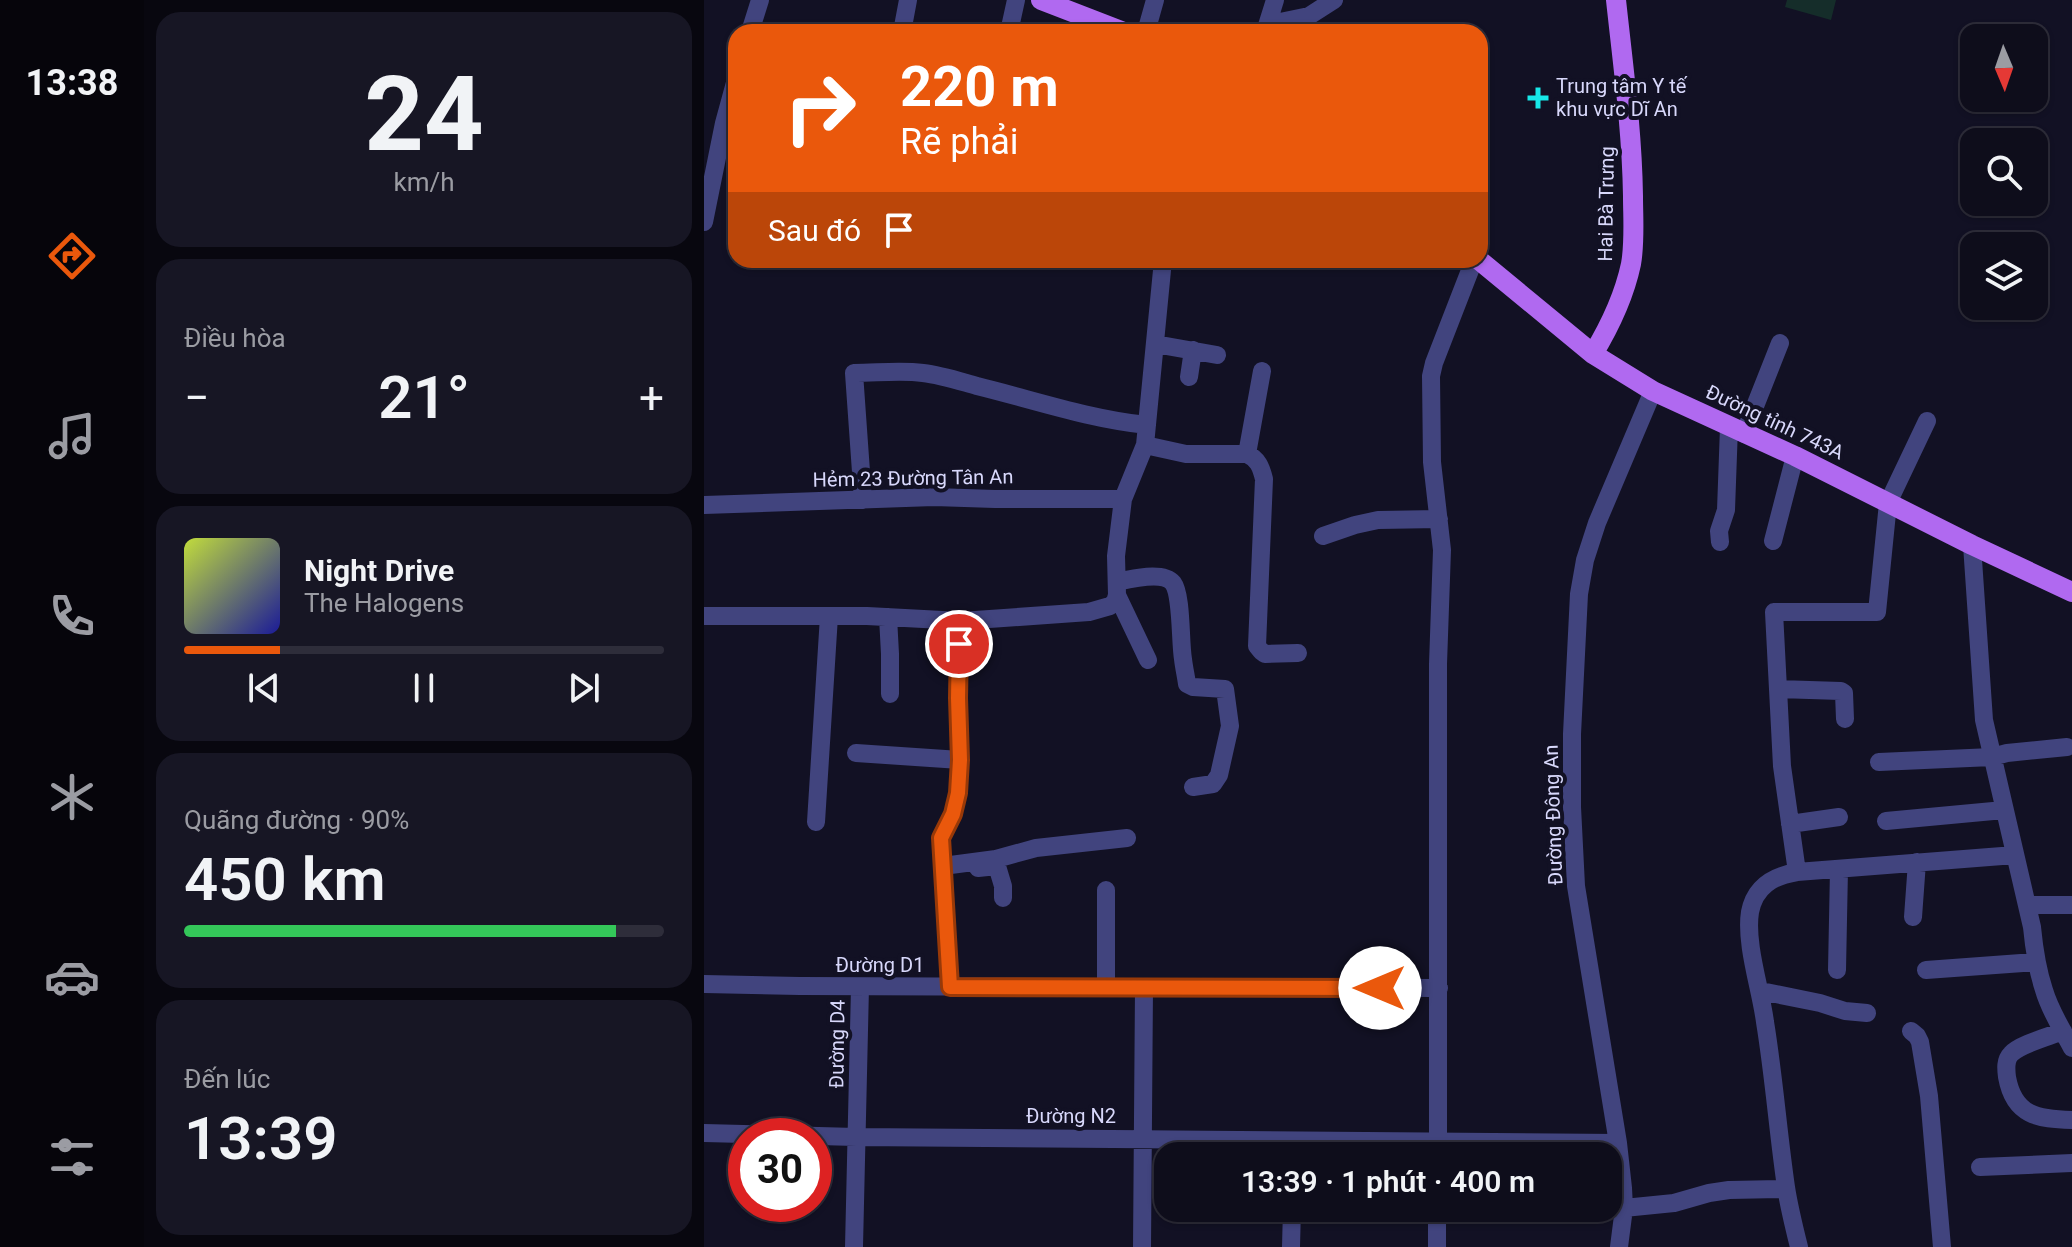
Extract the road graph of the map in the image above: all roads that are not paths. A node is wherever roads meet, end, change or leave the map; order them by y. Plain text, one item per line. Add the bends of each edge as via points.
1 (760, 0) edge
2 (908, 0) edge
3 (1016, 0) edge
4 (1041, 0) edge
5 (1155, 0) edge
6 (1275, 0) edge
7 (1334, 0) edge
8 (1616, 0) edge
9 (752, 24) edge
10 (904, 24) edge
11 (1011, 24) edge
12 (1103, 24) edge
13 (1148, 24) edge
14 (1267, 24) edge
15 (1273, 24) edge
16 (728, 108) edge
17 (708, 178) edge
18 (704, 222) edge
19 (1162, 268) edge
20 (1474, 268) edge
21 (1487, 268) edge
22 (1780, 343) dead end
23 (1155, 344) junction
24 (1193, 350) junction
25 (1593, 354) junction
26 (1217, 355) dead end
27 (1262, 371) dead end
28 (1189, 377) dead end
29 (1653, 391) junction
30 (1927, 421) dead end
31 (1147, 425) junction
32 (1736, 430) junction
33 (1145, 445) junction
34 (1247, 454) junction
35 (1795, 456) junction
36 (1123, 499) junction
37 (863, 500) junction
38 (1888, 503) junction
39 (704, 505) edge
40 (1439, 519) junction
41 (1323, 536) dead end
42 (1773, 541) dead end
43 (1720, 542) dead end
44 (1972, 545) junction
45 (1117, 589) junction
46 (2072, 592) edge
47 (704, 616) edge
48 (829, 616) junction
49 (888, 617) junction
50 (961, 621) junction
51 (1298, 653) dead end
52 (1148, 660) dead end
53 (1778, 689) junction
54 (890, 694) dead end
55 (1845, 719) dead end
56 (2067, 747) dead end
57 (856, 753) dead end
58 (1992, 757) junction
59 (960, 760) junction
60 (1879, 762) dead end
61 (1193, 787) dead end
62 (2004, 810) junction
63 (1839, 817) dead end
64 (1886, 821) dead end
65 (816, 822) dead end
66 (1790, 824) junction
67 (1127, 838) dead end
68 (2015, 855) junction
69 (1917, 862) junction
70 (943, 869) junction
71 (1839, 869) junction
72 (1797, 872) junction
73 (1106, 890) dead end
74 (1003, 898) dead end
75 (2027, 905) junction
76 (2072, 905) edge
77 (1913, 917) dead end
78 (2036, 962) junction
79 (1837, 970) dead end
80 (1926, 970) dead end
81 (704, 984) edge
82 (860, 987) junction
83 (950, 987) junction
84 (1106, 988) junction
85 (1144, 988) junction
86 (1439, 988) junction
87 (1761, 991) junction
88 (1867, 1013) dead end
89 (1911, 1031) dead end
90 (2068, 1040) edge
91 (2072, 1120) edge
92 (704, 1133) edge
93 (856, 1137) junction
94 (1143, 1139) junction
95 (1188, 1142) edge
96 (1438, 1142) edge
97 (1618, 1142) edge
98 (2072, 1163) edge
99 (1980, 1167) dead end
100 (1622, 1186) edge
101 (1786, 1189) junction
102 (1624, 1208) junction
103 (1292, 1222) edge
104 (1437, 1222) edge
105 (854, 1247) edge
106 (1142, 1247) edge
107 (1291, 1247) edge
108 (1437, 1247) edge
109 (1619, 1247) edge
110 (1799, 1247) edge
111 (1942, 1247) edge

1 - 9 street
2 - 10 street
3 - 11 street
4 - 12 main road
5 - 13 street
6 - 14 street
7 - 15 street via 1309,16
8 - 25 main road, Hai Bà Trưng via 1632,149 1631,261 1621,299
16 - 17 street
17 - 18 street
19 - 23 street
20 - 40 street via 1431,376
21 - 25 main road, Đường tỉnh 743A
22 - 32 street
23 - 24 street
23 - 31 street
24 - 26 street
24 - 28 street
25 - 29 main road, Đường tỉnh 743A
27 - 34 street
29 - 32 main road, Đường tỉnh 743A
29 - 97 street, Đường Đông An via 1585,560 1572,734 1576,886
30 - 38 street
31 - 33 street
31 - 37 street via 1113,422 926,373 854,373
32 - 35 main road, Đường tỉnh 743A
32 - 43 street
33 - 34 street via 1186,454
33 - 36 street
34 - 51 street via 1261,467 1264,479 1257,646 1265,654
35 - 38 main road, Đường tỉnh 743A
35 - 42 street
36 - 37 street, Hẻm 23 Đường Tân An
36 - 45 street
37 - 39 street, Hẻm 23 Đường Tân An
38 - 44 main road, Đường tỉnh 743A
38 - 53 street via 1877,612 1774,612
40 - 41 street via 1378,520
40 - 86 street
44 - 46 main road, Đường tỉnh 743A
44 - 58 street via 1984,720
45 - 50 street via 1115,602 1089,612
45 - 52 street
45 - 61 street via 1141,577 1164,577 1173,583 1187,684 1225,689 1230,726 1219,775 1213,784
47 - 48 street
48 - 49 street
48 - 65 street
49 - 50 street
49 - 54 street
50 - 59 street
53 - 55 street via 1841,691
53 - 66 street
56 - 58 street
57 - 59 street
58 - 60 street
58 - 62 street
59 - 70 street via 953,814 941,838
62 - 64 street
62 - 68 street
63 - 66 street
66 - 72 street
67 - 70 street via 1036,848
68 - 69 street
68 - 75 street
69 - 71 street
69 - 77 street
70 - 74 street via 997,866
70 - 83 street
71 - 72 street
71 - 79 street
72 - 87 street via 1768,881 1750,911
73 - 84 street
75 - 76 street
75 - 78 street
78 - 80 street
78 - 90 street
81 - 82 street, Đường D1
82 - 83 street, Đường D1
82 - 93 street, Đường D4
83 - 84 street, Đường D1
84 - 85 street, Đường D1
85 - 86 street, Đường D1
85 - 94 street
86 - 96 street
87 - 88 street
87 - 101 street
89 - 111 street via 1920,1042 1929,1096
90 - 91 street via 2019,1048 2005,1067 2016,1104 2044,1120
92 - 93 street, Đường N2
93 - 94 street, Đường N2
93 - 105 street, Đường D4
94 - 95 street, Đường N2
94 - 106 street
98 - 99 street
100 - 102 street, Đường Đông An
101 - 102 street via 1729,1190
101 - 110 street
102 - 109 street, Đường Đông An
103 - 107 street
104 - 108 street

